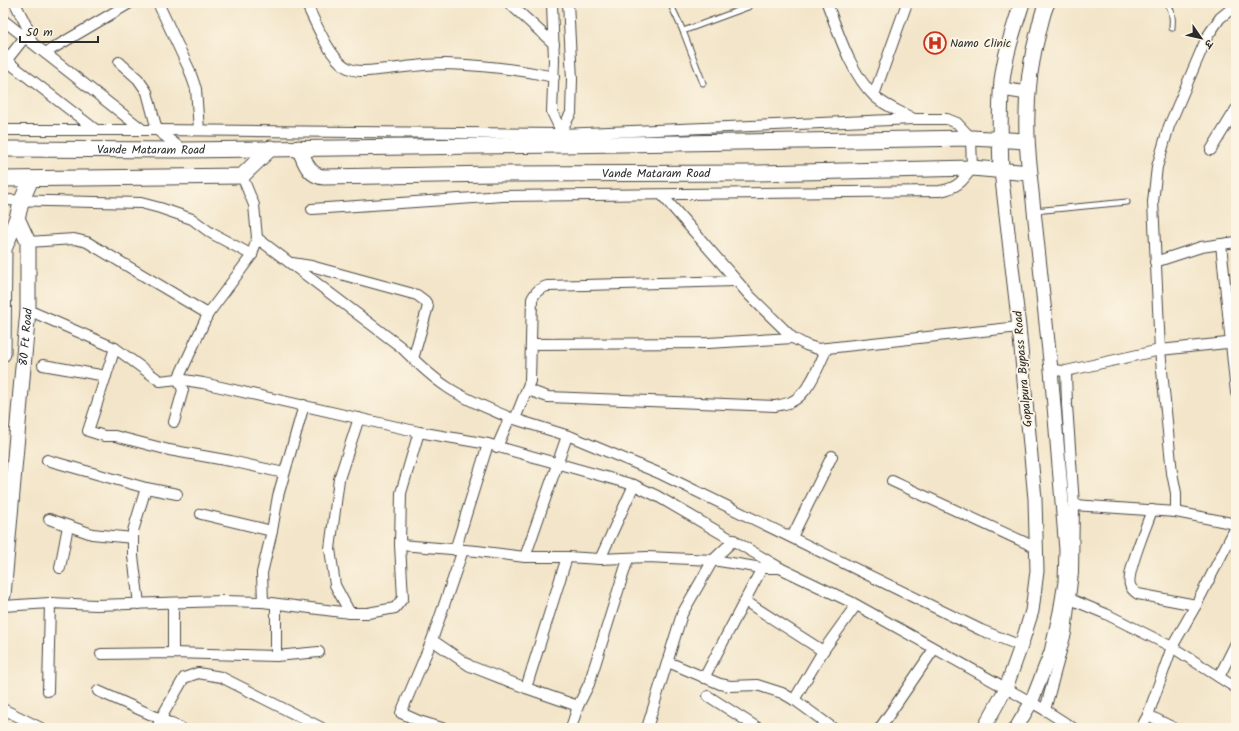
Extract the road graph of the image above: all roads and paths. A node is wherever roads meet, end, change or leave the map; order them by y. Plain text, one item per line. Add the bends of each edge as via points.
1 (15, 3) edge
2 (130, 3) edge
3 (158, 3) edge
4 (306, 3) edge
5 (509, 3) edge
6 (552, 3) edge
7 (568, 3) edge
8 (670, 3) edge
9 (827, 3) edge
10 (907, 3) edge
11 (1022, 3) edge
12 (1047, 3) edge
13 (1167, 3) edge
14 (1236, 5) edge
15 (748, 7) dead end
16 (3, 20) edge
17 (1172, 28) dead end
18 (683, 31) junction
19 (28, 40) junction
20 (554, 44) junction
21 (45, 53) junction
22 (5, 60) edge
23 (118, 62) dead end
24 (554, 77) junction
25 (703, 83) dead end
26 (1002, 89) junction
27 (1028, 93) junction
28 (874, 96) junction
29 (1236, 109) edge
30 (914, 119) junction
31 (3, 130) edge
32 (96, 130) junction
33 (143, 130) junction
34 (157, 130) junction
35 (199, 130) junction
36 (561, 137) junction
37 (971, 138) junction
38 (1000, 139) junction
39 (1026, 142) junction
40 (270, 148) junction
41 (299, 148) junction
42 (3, 149) edge
43 (183, 150) junction
44 (1211, 150) dead end
45 (972, 168) junction
46 (1002, 171) junction
47 (1030, 173) junction
48 (242, 176) junction
49 (3, 179) edge
50 (32, 179) junction
51 (662, 195) junction
52 (3, 200) edge
53 (22, 200) junction
54 (1127, 202) dead end
55 (312, 209) dead end
56 (1034, 212) junction
57 (17, 218) junction
58 (258, 238) junction
59 (28, 242) junction
60 (1236, 242) edge
61 (1221, 244) junction
62 (252, 255) junction
63 (1156, 262) junction
64 (290, 263) junction
65 (736, 281) junction
66 (28, 310) junction
67 (208, 314) junction
68 (1019, 327) junction
69 (793, 338) junction
70 (1233, 342) edge
71 (531, 344) junction
72 (115, 348) junction
73 (827, 348) junction
74 (1160, 350) junction
75 (3, 354) edge
76 (413, 359) junction
77 (44, 365) dead end
78 (1051, 370) junction
79 (1066, 371) junction
80 (106, 376) junction
81 (178, 379) junction
82 (528, 390) junction
83 (1236, 393) edge
84 (304, 405) junction
85 (359, 418) junction
86 (512, 418) junction
87 (174, 422) dead end
88 (419, 432) junction
89 (567, 436) junction
90 (493, 446) junction
91 (832, 456) dead end
92 (47, 460) dead end
93 (558, 464) junction
94 (284, 472) junction
95 (892, 481) dead end
96 (634, 485) junction
97 (146, 488) junction
98 (177, 494) dead end
99 (1074, 506) junction
100 (1152, 510) junction
101 (1176, 512) junction
102 (201, 514) dead end
103 (49, 519) dead end
104 (1236, 524) edge
105 (68, 526) junction
106 (1236, 527) edge
107 (272, 531) junction
108 (792, 537) junction
109 (133, 538) junction
110 (734, 540) junction
111 (400, 545) junction
112 (1037, 548) junction
113 (459, 550) junction
114 (524, 557) junction
115 (567, 557) junction
116 (600, 559) junction
117 (628, 559) junction
118 (713, 560) junction
119 (60, 568) dead end
120 (762, 568) junction
121 (782, 568) junction
122 (3, 595) edge
123 (1070, 599) junction
124 (745, 601) junction
125 (264, 602) junction
126 (173, 603) junction
127 (50, 604) junction
128 (139, 604) junction
129 (276, 604) junction
130 (856, 605) junction
131 (3, 606) edge
132 (1196, 606) junction
133 (350, 613) junction
134 (432, 640) junction
135 (1236, 643) edge
136 (1021, 646) junction
137 (1172, 647) junction
138 (934, 649) junction
139 (823, 651) junction
140 (319, 652) dead end
141 (173, 653) junction
142 (101, 654) dead end
143 (276, 656) junction
144 (668, 662) junction
145 (1219, 677) junction
146 (704, 678) junction
147 (526, 688) junction
148 (1006, 688) junction
149 (1236, 688) edge
150 (48, 691) dead end
151 (98, 691) dead end
152 (708, 696) dead end
153 (794, 700) junction
154 (1031, 703) junction
155 (578, 706) junction
156 (3, 709) edge
157 (1045, 710) junction
158 (1148, 715) junction
159 (159, 723) edge
160 (41, 728) edge
161 (181, 728) edge
162 (320, 728) edge
163 (442, 728) edge
164 (571, 728) edge
165 (647, 728) edge
166 (758, 728) edge
167 (834, 728) edge
168 (880, 728) edge
169 (984, 728) edge
170 (1016, 728) edge
171 (1073, 728) edge
172 (1141, 728) edge
173 (1174, 728) edge

1 - 19 street via 27,26
2 - 21 street
3 - 35 street via 196,89
4 - 24 street via 327,45 347,68 361,71 444,64 508,68
5 - 20 street
6 - 20 street
7 - 36 street via 571,113
8 - 18 lane
9 - 28 street via 856,72
10 - 28 street
11 - 26 main road, Gopalpura Bypass Road via 1010,38
12 - 27 main road via 1036,41
13 - 17 lane via 1173,17
14 - 63 street via 1220,18 1207,37 1168,126 1157,167 1153,202
15 - 18 lane
16 - 19 street
18 - 25 lane
19 - 21 street
19 - 22 street
20 - 24 street
21 - 33 street
22 - 32 street
23 - 34 street via 138,79 147,92
24 - 36 street via 552,112
26 - 27 street
26 - 38 main road, Gopalpura Bypass Road
27 - 39 main road
28 - 30 street
29 - 44 street
30 - 36 street
30 - 37 street via 948,119 957,123
31 - 32 street
32 - 33 street
33 - 34 street
34 - 35 street
34 - 43 street
35 - 36 street
36 - 37 main road, Vande Mataram Road
36 - 41 main road, Vande Mataram Road
37 - 38 main road, Vande Mataram Road
37 - 45 street
38 - 39 main road, Vande Mataram Road
38 - 46 main road, Gopalpura Bypass Road
39 - 47 main road
40 - 41 main road, Vande Mataram Road
40 - 43 main road, Vande Mataram Road
40 - 48 main road
41 - 45 main road, Vande Mataram Road via 311,172 324,177
42 - 43 main road, Vande Mataram Road
45 - 46 main road, Vande Mataram Road
45 - 51 street via 961,183 940,191
46 - 47 main road, Vande Mataram Road
46 - 68 street, Gopalpura Bypass Road
47 - 56 street
48 - 50 main road
48 - 58 street via 254,205
49 - 50 main road
50 - 53 main road
51 - 55 street via 503,196
51 - 65 street
52 - 53 street
53 - 57 main road
53 - 62 street via 141,204 160,208 192,219 211,233
54 - 56 lane
56 - 78 street
57 - 59 main road, 80 Ft Road
57 - 75 main road, 80 Ft Road via 4,249
58 - 62 street
58 - 64 street
59 - 66 main road, 80 Ft Road
59 - 67 street via 74,239 86,242
60 - 61 street
61 - 63 street via 1201,247
61 - 70 street
62 - 67 street
63 - 74 street
64 - 76 street via 401,347
64 - 76 street via 417,295 426,301 428,306
65 - 69 street
65 - 71 street via 547,286 535,292 532,299
66 - 72 street
66 - 122 main road, 80 Ft Road
67 - 81 street
68 - 73 street
68 - 112 street, Gopalpura Bypass Road
69 - 71 street via 708,343
69 - 73 street via 818,349
70 - 74 street
70 - 83 street
71 - 82 street
72 - 80 street
72 - 81 street via 160,381
73 - 82 street via 813,378 801,395 791,402 775,406 548,397
74 - 79 street
74 - 101 street
76 - 86 street via 447,387
77 - 80 street
78 - 79 street
78 - 154 street via 1066,550 1065,582 1051,652
79 - 99 street
80 - 94 street via 88,431 169,450
81 - 84 street
81 - 87 street via 183,390
82 - 86 street
84 - 85 street
84 - 94 street
85 - 88 street
85 - 133 street via 339,479 330,549 335,585
86 - 89 street
86 - 90 street
88 - 90 street
88 - 111 street via 401,493
89 - 93 street
89 - 108 street via 662,474
90 - 93 street
90 - 113 street
91 - 108 street
92 - 97 street
93 - 96 street
93 - 114 street
94 - 107 street
95 - 112 street
96 - 110 street
96 - 116 street
97 - 98 street
97 - 109 street
99 - 100 street
99 - 123 street
100 - 101 street
100 - 132 street via 1130,573 1133,591
101 - 104 street
102 - 107 street
103 - 105 street
105 - 109 street via 92,534
105 - 119 street
106 - 132 street
107 - 125 street via 262,573
108 - 136 street via 981,630
109 - 128 street
110 - 118 street
110 - 121 street
111 - 113 street
111 - 133 street via 403,598 395,608
112 - 136 street, Gopalpura Bypass Road via 1032,611
113 - 114 street
113 - 134 street
114 - 115 street
115 - 116 street
115 - 147 street
116 - 117 street
117 - 118 street via 647,557
117 - 155 street via 589,684
118 - 120 street
118 - 144 street via 682,614
120 - 121 street
120 - 124 street
121 - 130 street
123 - 137 street
123 - 157 street via 1066,633
124 - 139 street
124 - 146 street
125 - 126 street
125 - 129 street
126 - 128 street
126 - 141 street
127 - 128 street
127 - 131 street
127 - 150 street
129 - 133 street
129 - 143 street
130 - 138 street
130 - 139 street
132 - 137 street
134 - 147 street via 470,666
134 - 163 street via 401,713
135 - 145 street
136 - 148 street, Gopalpura Bypass Road
137 - 145 street
137 - 158 street
138 - 148 street
138 - 168 street
139 - 153 street
140 - 143 street
141 - 142 street
141 - 143 street
144 - 146 street
144 - 165 street
145 - 149 street
146 - 153 street via 730,686 757,685 770,688
147 - 155 street
148 - 154 street
148 - 169 street, Gopalpura Bypass Road
151 - 159 street
152 - 166 street
153 - 167 street
154 - 157 street
154 - 170 street
155 - 164 street
156 - 160 street
157 - 171 street
158 - 172 street
158 - 173 street
159 - 161 street
159 - 162 street via 184,678 198,673 221,677

